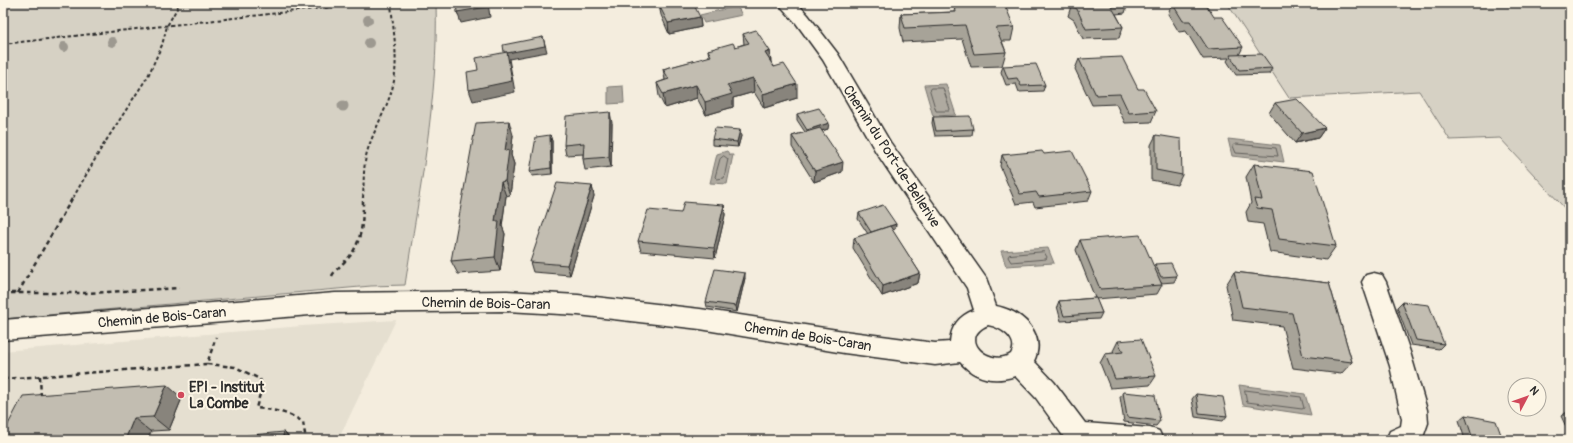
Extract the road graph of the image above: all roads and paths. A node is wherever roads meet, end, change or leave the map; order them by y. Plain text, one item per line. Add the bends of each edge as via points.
1 (180, 3) edge
2 (367, 3) edge
3 (391, 3) edge
4 (787, 3) edge
5 (1564, 3) edge
6 (1570, 10) edge
7 (167, 26) junction
8 (3, 44) edge
9 (338, 276) dead end
10 (1374, 282) dead end
11 (182, 288) dead end
12 (3, 293) edge
13 (18, 293) junction
14 (224, 312) junction
15 (987, 315) junction
16 (3, 330) edge
17 (966, 351) junction
18 (207, 364) junction
19 (1018, 364) junction
20 (40, 376) junction
21 (3, 379) edge
22 (41, 401) edge
23 (1081, 438) edge
24 (306, 440) edge
25 (1150, 440) edge
26 (1399, 440) edge

1 - 7 path
2 - 7 path
3 - 9 path via 395,62 393,84 365,162 361,234 356,249 331,276
4 - 15 street, Chemin du Port-de-Bellerive via 831,58 883,147 978,285
5 - 6 path
7 - 8 path
7 - 13 path via 162,45 148,76 102,147
10 - 26 street via 1405,374 1415,419 1411,434
11 - 13 path via 88,293
12 - 13 path
14 - 16 street, Chemin de Bois-Caran
14 - 17 street, Chemin de Bois-Caran via 334,303 507,301 578,305 700,319 934,354
14 - 18 path
15 - 17 street via 969,322 964,330 962,338
15 - 19 street via 1007,320 1022,332 1026,349
17 - 19 street via 978,364 989,368 1000,370
18 - 20 path
18 - 24 path via 222,364 260,379 262,387 256,408 286,411 296,416 303,422
19 - 23 street via 1045,390
20 - 21 path
20 - 22 path
23 - 25 street

